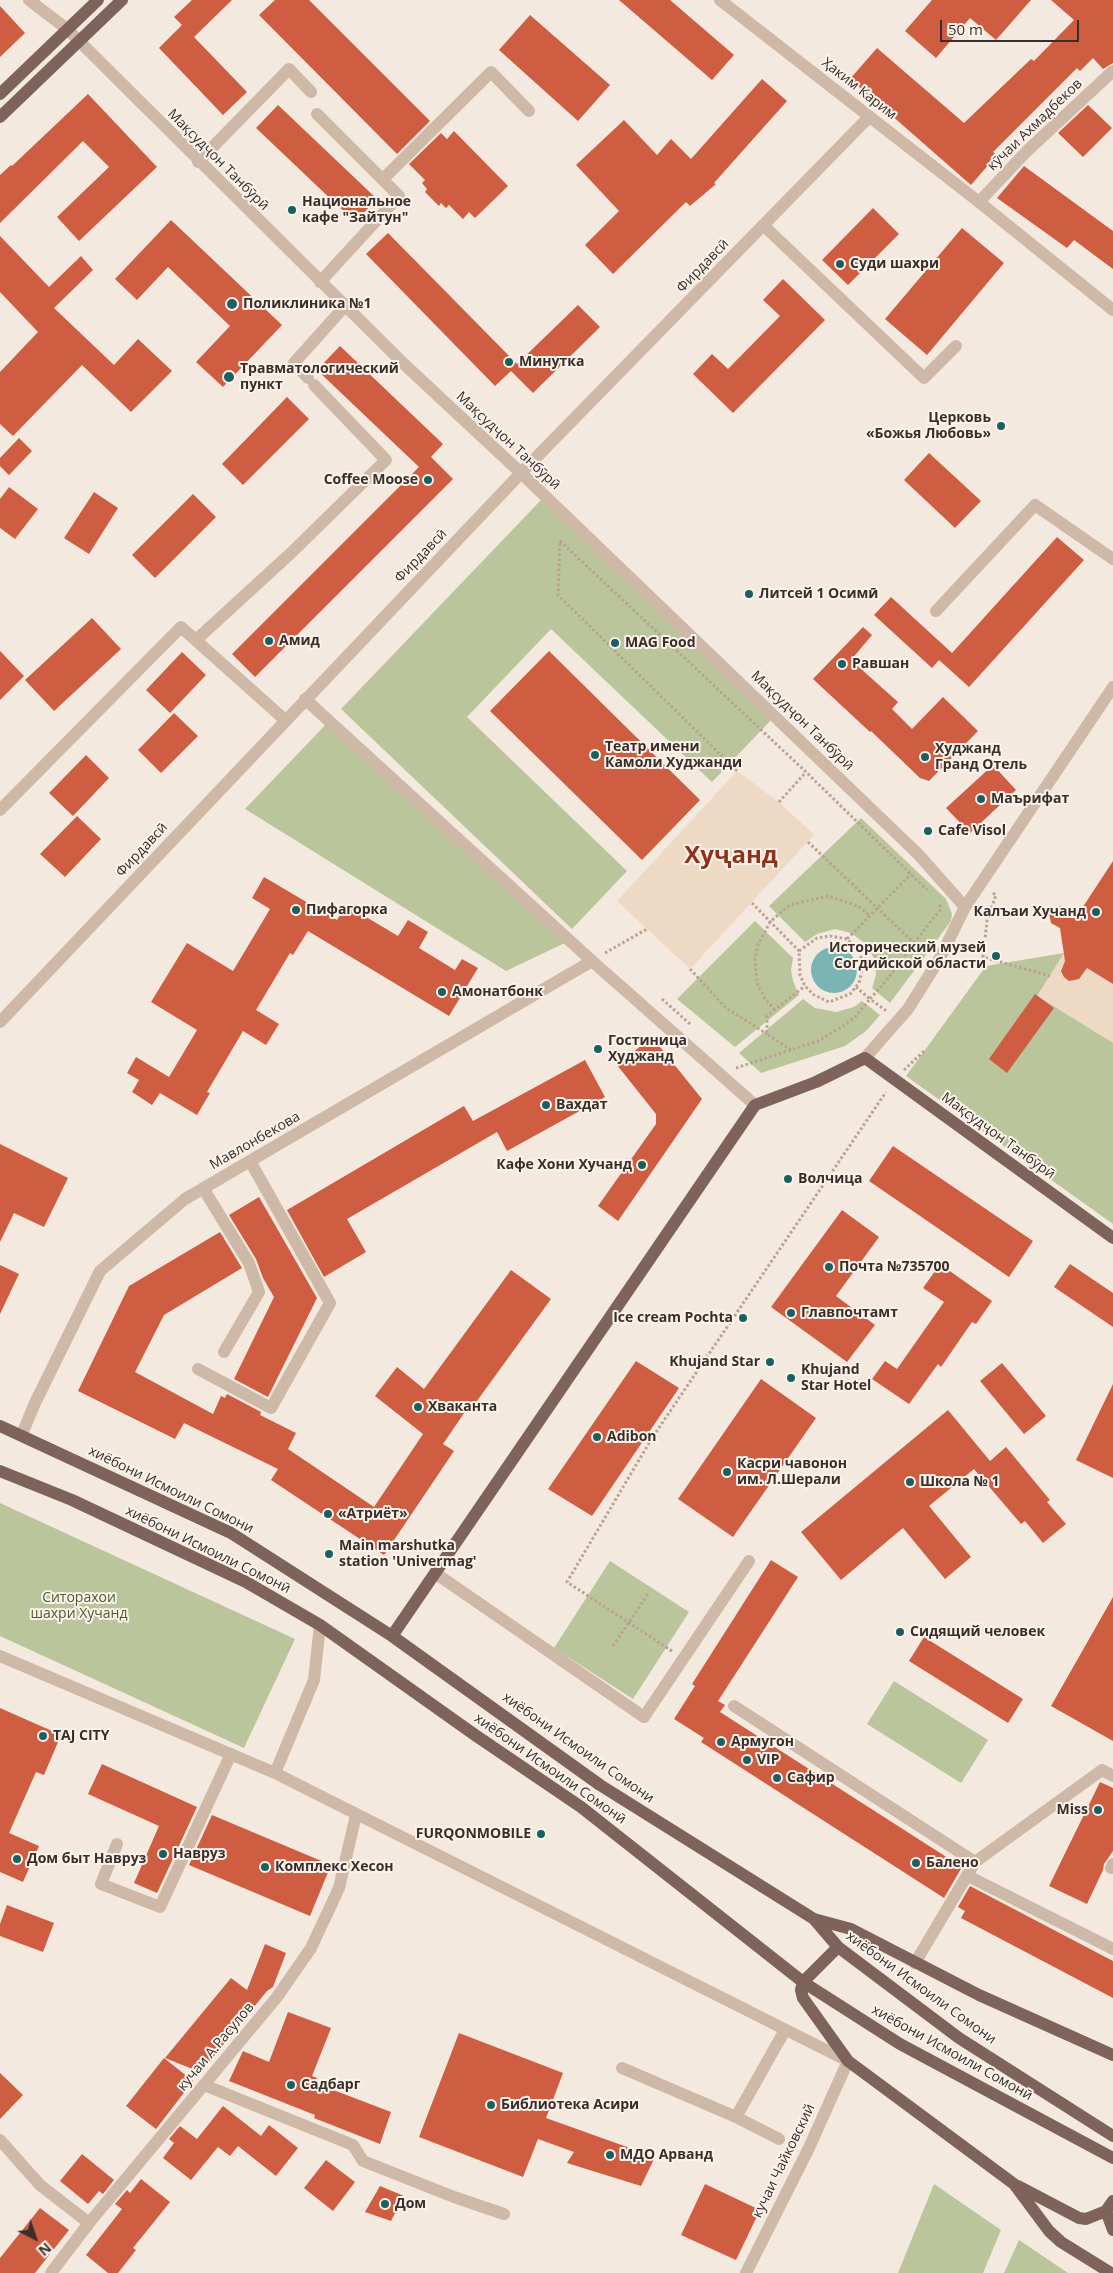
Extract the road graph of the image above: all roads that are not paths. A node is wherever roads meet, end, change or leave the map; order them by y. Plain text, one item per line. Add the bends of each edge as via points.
1 (30, 0) edge
2 (98, 0) edge
3 (122, 0) edge
4 (720, 0) edge
5 (67, 29) junction
6 (78, 41) junction
7 (1113, 71) edge
8 (311, 92) dead end
9 (0, 94) edge
10 (529, 111) dead end
11 (317, 114) dead end
12 (0, 117) edge
13 (869, 117) junction
14 (198, 162) junction
15 (383, 179) junction
16 (979, 202) junction
17 (763, 225) junction
18 (320, 282) junction
19 (345, 306) junction
20 (1113, 310) edge
21 (956, 346) dead end
22 (521, 473) junction
23 (1113, 559) edge
24 (936, 611) dead end
25 (196, 640) junction
26 (1113, 687) edge
27 (305, 699) junction
28 (286, 720) junction
29 (0, 810) edge
30 (965, 907) junction
31 (592, 961) junction
32 (0, 1022) edge
33 (865, 1058) junction
34 (755, 1105) junction
35 (250, 1161) junction
36 (203, 1188) junction
37 (1113, 1238) edge
38 (224, 1352) dead end
39 (198, 1369) dead end
40 (0, 1426) edge
41 (22, 1434) junction
42 (0, 1471) edge
43 (749, 1562) dead end
44 (435, 1573) junction
45 (320, 1625) junction
46 (392, 1636) junction
47 (0, 1656) edge
48 (734, 1706) dead end
49 (231, 1754) junction
50 (276, 1773) junction
51 (1108, 1773) edge
52 (356, 1815) junction
53 (118, 1844) dead end
54 (975, 1862) junction
55 (968, 1876) junction
56 (814, 1919) junction
57 (838, 1947) junction
58 (1113, 1949) edge
59 (915, 1963) junction
60 (803, 1982) junction
61 (785, 2030) junction
62 (1113, 2055) edge
63 (848, 2061) junction
64 (622, 2068) dead end
65 (204, 2084) junction
66 (736, 2117) junction
67 (1113, 2136) edge
68 (779, 2139) dead end
69 (0, 2140) edge
70 (1113, 2158) edge
71 (1014, 2184) junction
72 (1110, 2206) edge
73 (504, 2214) dead end
74 (89, 2223) junction
75 (1113, 2230) edge
76 (51, 2273) edge
77 (746, 2273) edge
78 (1111, 2273) edge

1 - 5 street, Мақсудҷон Танбӯрӣ
2 - 5 main road
3 - 6 main road
4 - 13 street, Ҳаким Карим
5 - 6 street, Мақсудҷон Танбӯрӣ
5 - 9 main road
6 - 12 main road
6 - 14 street, Мақсудҷон Танбӯрӣ
7 - 16 street, кӯчаи Ахмадбеков via 1027,151
8 - 14 street via 289,70
10 - 15 street via 491,72
11 - 15 street
13 - 16 street, Ҳаким Карим
13 - 17 street, Фирдавсӣ
14 - 18 street, Мақсудҷон Танбӯрӣ
15 - 18 street via 399,196
16 - 20 street, Ҳаким Карим
17 - 21 street via 924,378
17 - 22 street, Фирдавсӣ
18 - 19 street, Мақсудҷон Танбӯрӣ
19 - 22 street, Мақсудҷон Танбӯрӣ
19 - 25 street via 294,363 386,460
22 - 27 street, Фирдавсӣ
22 - 30 street, Мақсудҷон Танбӯрӣ via 918,854
23 - 24 street via 1035,505
25 - 28 street
25 - 29 street via 181,627
26 - 30 street
27 - 28 street, Фирдавсӣ
27 - 31 street
28 - 32 street, Фирдавсӣ
30 - 33 street via 940,958 908,1009
31 - 34 street
31 - 35 street, Мавлонбекова
33 - 34 main road via 816,1082
33 - 37 main road, Мақсудҷон Танбӯрӣ
34 - 44 main road
35 - 36 street, Мавлонбекова
35 - 39 street via 330,1303 271,1408
36 - 38 street via 250,1263 260,1292
36 - 41 street, Мавлонбекова via 185,1199 100,1271
40 - 41 main road, хиёбони Исмоили Сомони
41 - 46 main road, хиёбони Исмоили Сомони via 231,1533
42 - 45 main road, хиёбони Исмоили Сомонӣ via 72,1500 246,1582
43 - 44 street via 644,1716
44 - 46 main road
45 - 50 street via 314,1680
45 - 60 main road, хиёбони Исмоили Сомонӣ via 581,1807
46 - 56 main road, хиёбони Исмоили Сомони via 600,1785
47 - 49 street
48 - 54 street
49 - 50 street
49 - 53 street via 160,1908 101,1884
50 - 52 street
51 - 54 street
52 - 61 street
52 - 65 street, кучаи А.Расулов via 339,1888 311,1948 277,1997
54 - 55 street
55 - 58 street
55 - 59 street
56 - 57 main road, хиёбони Исмоили Сомони
56 - 59 main road via 851,1929
57 - 60 main road
57 - 67 main road, хиёбони Исмоили Сомони via 959,2038
59 - 62 main road
60 - 63 main road via 803,1998
60 - 70 main road, хиёбони Исмоили Сомонӣ via 900,2044
61 - 63 street
61 - 66 street
63 - 71 main road
63 - 77 street, кучаи Чайковский via 808,2150
64 - 66 street
65 - 73 street via 353,2145 363,2161
65 - 74 street, кучаи А.Расулов
66 - 68 street
69 - 74 street via 40,2185
71 - 72 main road via 1079,2218 1086,2219
71 - 78 main road via 1049,2231
72 - 75 main road
74 - 76 street, кучаи А.Расулов

